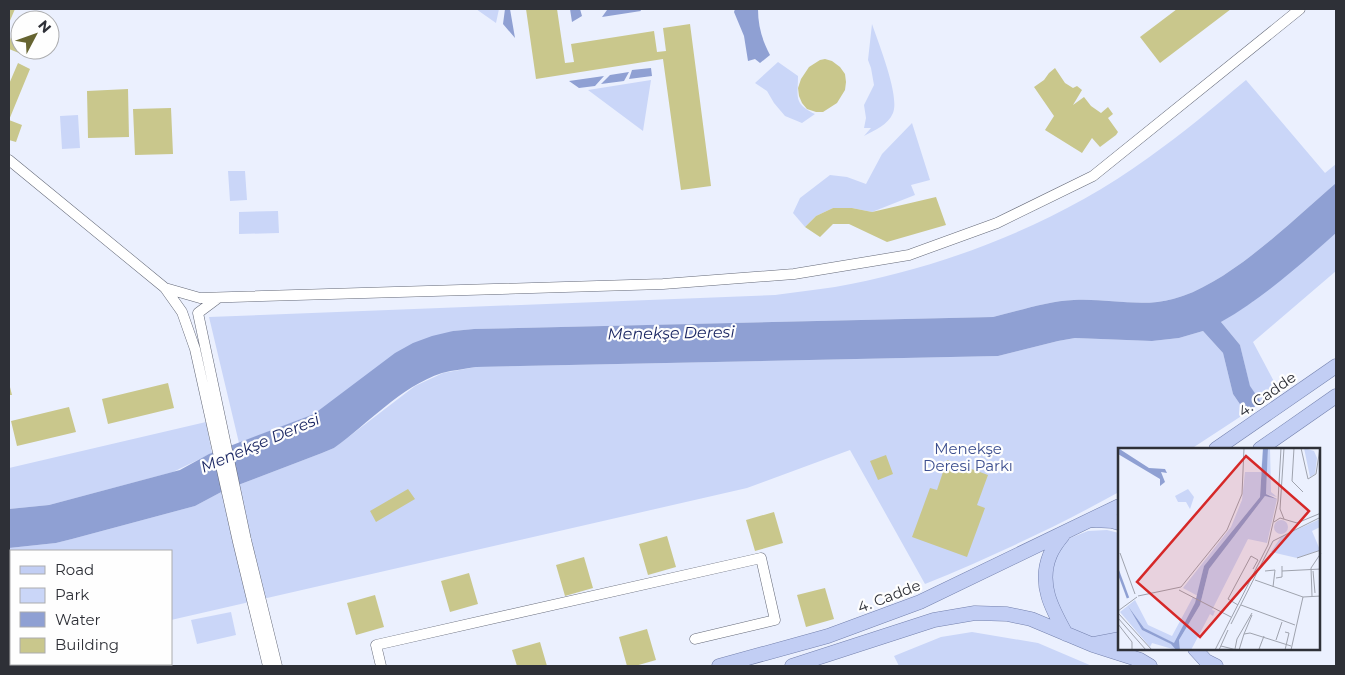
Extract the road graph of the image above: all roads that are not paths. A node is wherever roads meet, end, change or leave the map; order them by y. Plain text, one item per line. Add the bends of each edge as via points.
1 (1300, 9) edge
2 (9, 160) edge
3 (165, 288) junction
4 (184, 294) junction
5 (218, 298) junction
6 (198, 313) junction
7 (1336, 366) edge
8 (1336, 396) edge
9 (220, 439) junction
10 (1217, 448) edge
11 (1261, 448) edge
12 (1118, 506) edge
13 (235, 508) junction
14 (1091, 520) junction
15 (1118, 523) edge
16 (1063, 534) junction
17 (1066, 634) junction
18 (695, 638) dead end
19 (1118, 639) edge
20 (1093, 644) junction
21 (1196, 650) edge
22 (268, 666) edge
23 (277, 666) edge
24 (381, 666) edge
25 (719, 666) edge
26 (792, 666) edge
27 (1150, 666) edge
28 (1216, 666) edge

1 - 5 street via 1093,176 997,223 909,255 794,274 663,284
2 - 3 street
3 - 4 street
3 - 9 street via 182,312
4 - 5 street
4 - 6 street
5 - 6 street
6 - 9 street
7 - 10 main road, 4. Cadde
8 - 11 main road
9 - 13 street
12 - 14 main road
13 - 22 street
13 - 23 street
14 - 15 main road
14 - 16 main road, 4. Cadde
16 - 17 main road via 1050,554 1045,574 1046,593
16 - 25 main road, 4. Cadde via 920,602 828,636
17 - 20 main road
17 - 26 main road via 1031,619 975,613 934,620
18 - 24 street via 775,620 761,558 376,645
19 - 20 main road
20 - 27 main road
21 - 28 main road

